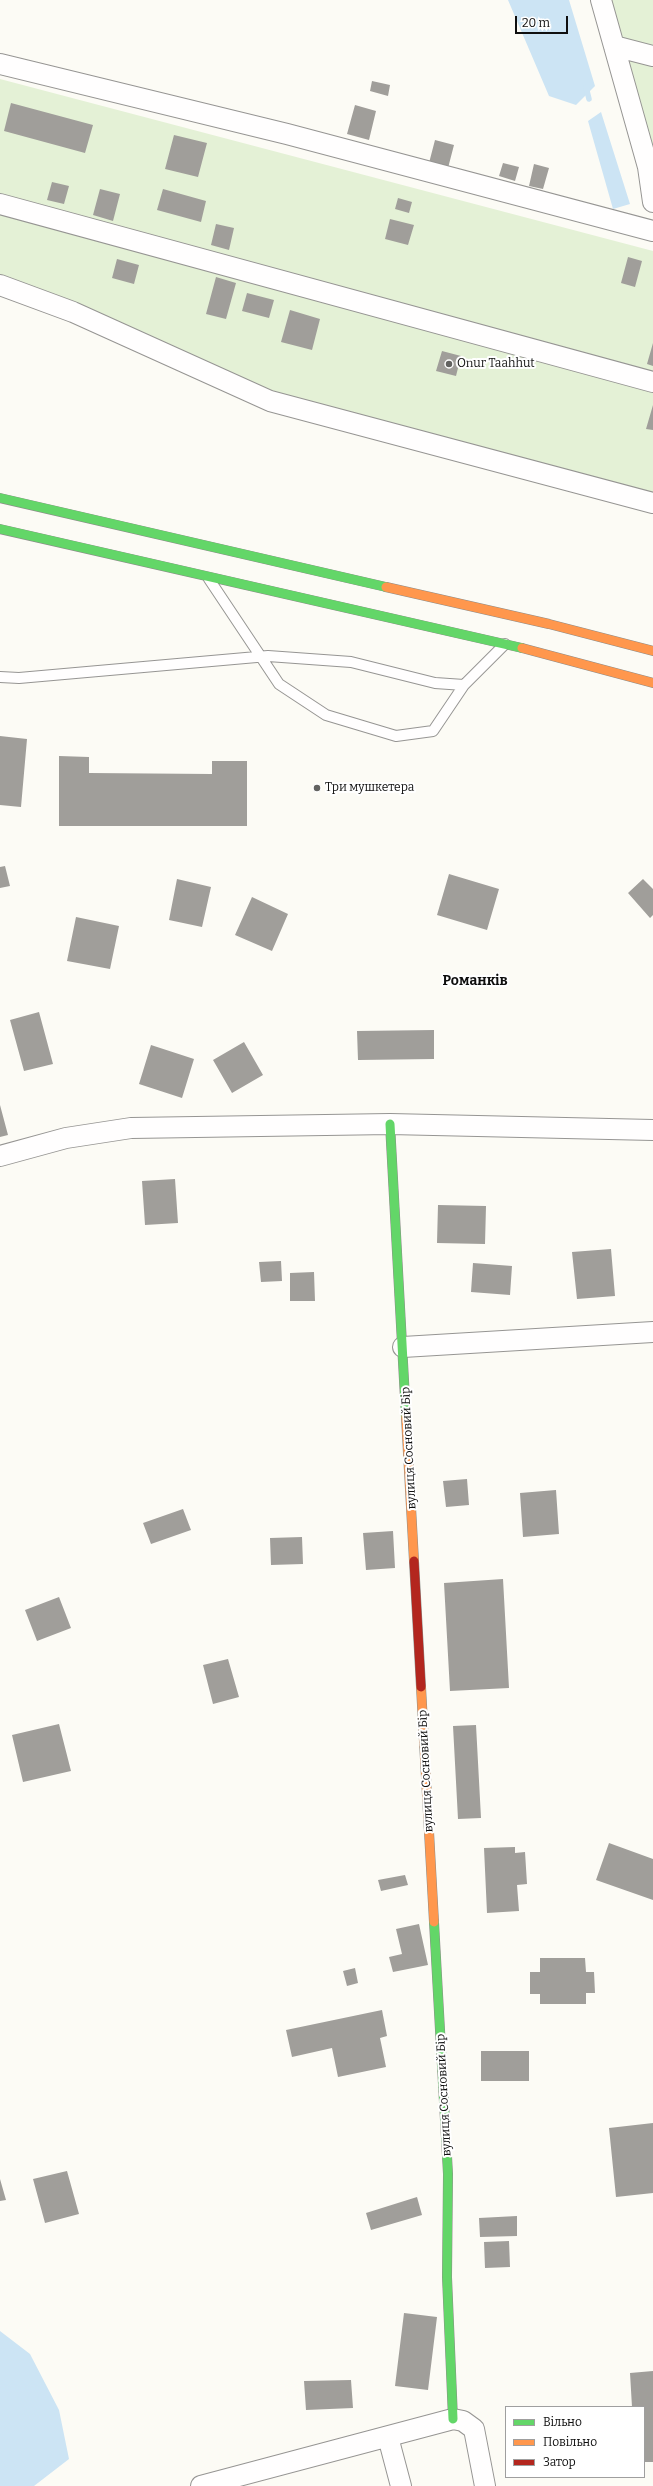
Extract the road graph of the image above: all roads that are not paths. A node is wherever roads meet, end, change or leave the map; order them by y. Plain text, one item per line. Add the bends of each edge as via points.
1 (601, 0) edge
2 (614, 46) junction
3 (653, 56) edge
4 (0, 64) edge
5 (653, 202) edge
6 (0, 204) edge
7 (653, 231) edge
8 (0, 285) edge
9 (653, 382) edge
10 (0, 498) edge
11 (653, 503) edge
12 (0, 529) edge
13 (207, 576) junction
14 (505, 644) junction
15 (653, 651) edge
16 (261, 656) junction
17 (0, 677) edge
18 (653, 683) edge
19 (464, 685) junction
20 (390, 1124) junction
21 (653, 1130) edge
22 (0, 1156) edge
23 (653, 1332) edge
24 (403, 1347) junction
25 (458, 2420) junction
26 (388, 2437) junction
27 (202, 2486) edge
28 (401, 2486) edge
29 (485, 2486) edge

1 - 2 street
2 - 3 street
2 - 5 street via 648,167
4 - 7 street via 287,134
6 - 9 street
8 - 11 street via 73,312 270,401
10 - 15 main road via 549,624
12 - 13 main road
13 - 14 main road
13 - 16 lane
14 - 18 main road
14 - 19 lane
16 - 17 lane via 19,678
16 - 19 lane via 350,662 435,683
16 - 19 lane via 279,684 326,715 396,736 432,731
20 - 21 street
20 - 22 street via 131,1128 66,1138
20 - 24 main road, вулиця Сосновий Бір
23 - 24 street
24 - 25 main road, вулиця Сосновий Бір via 448,2174 447,2277
25 - 26 street
25 - 29 street via 474,2429
26 - 27 street
26 - 28 street

